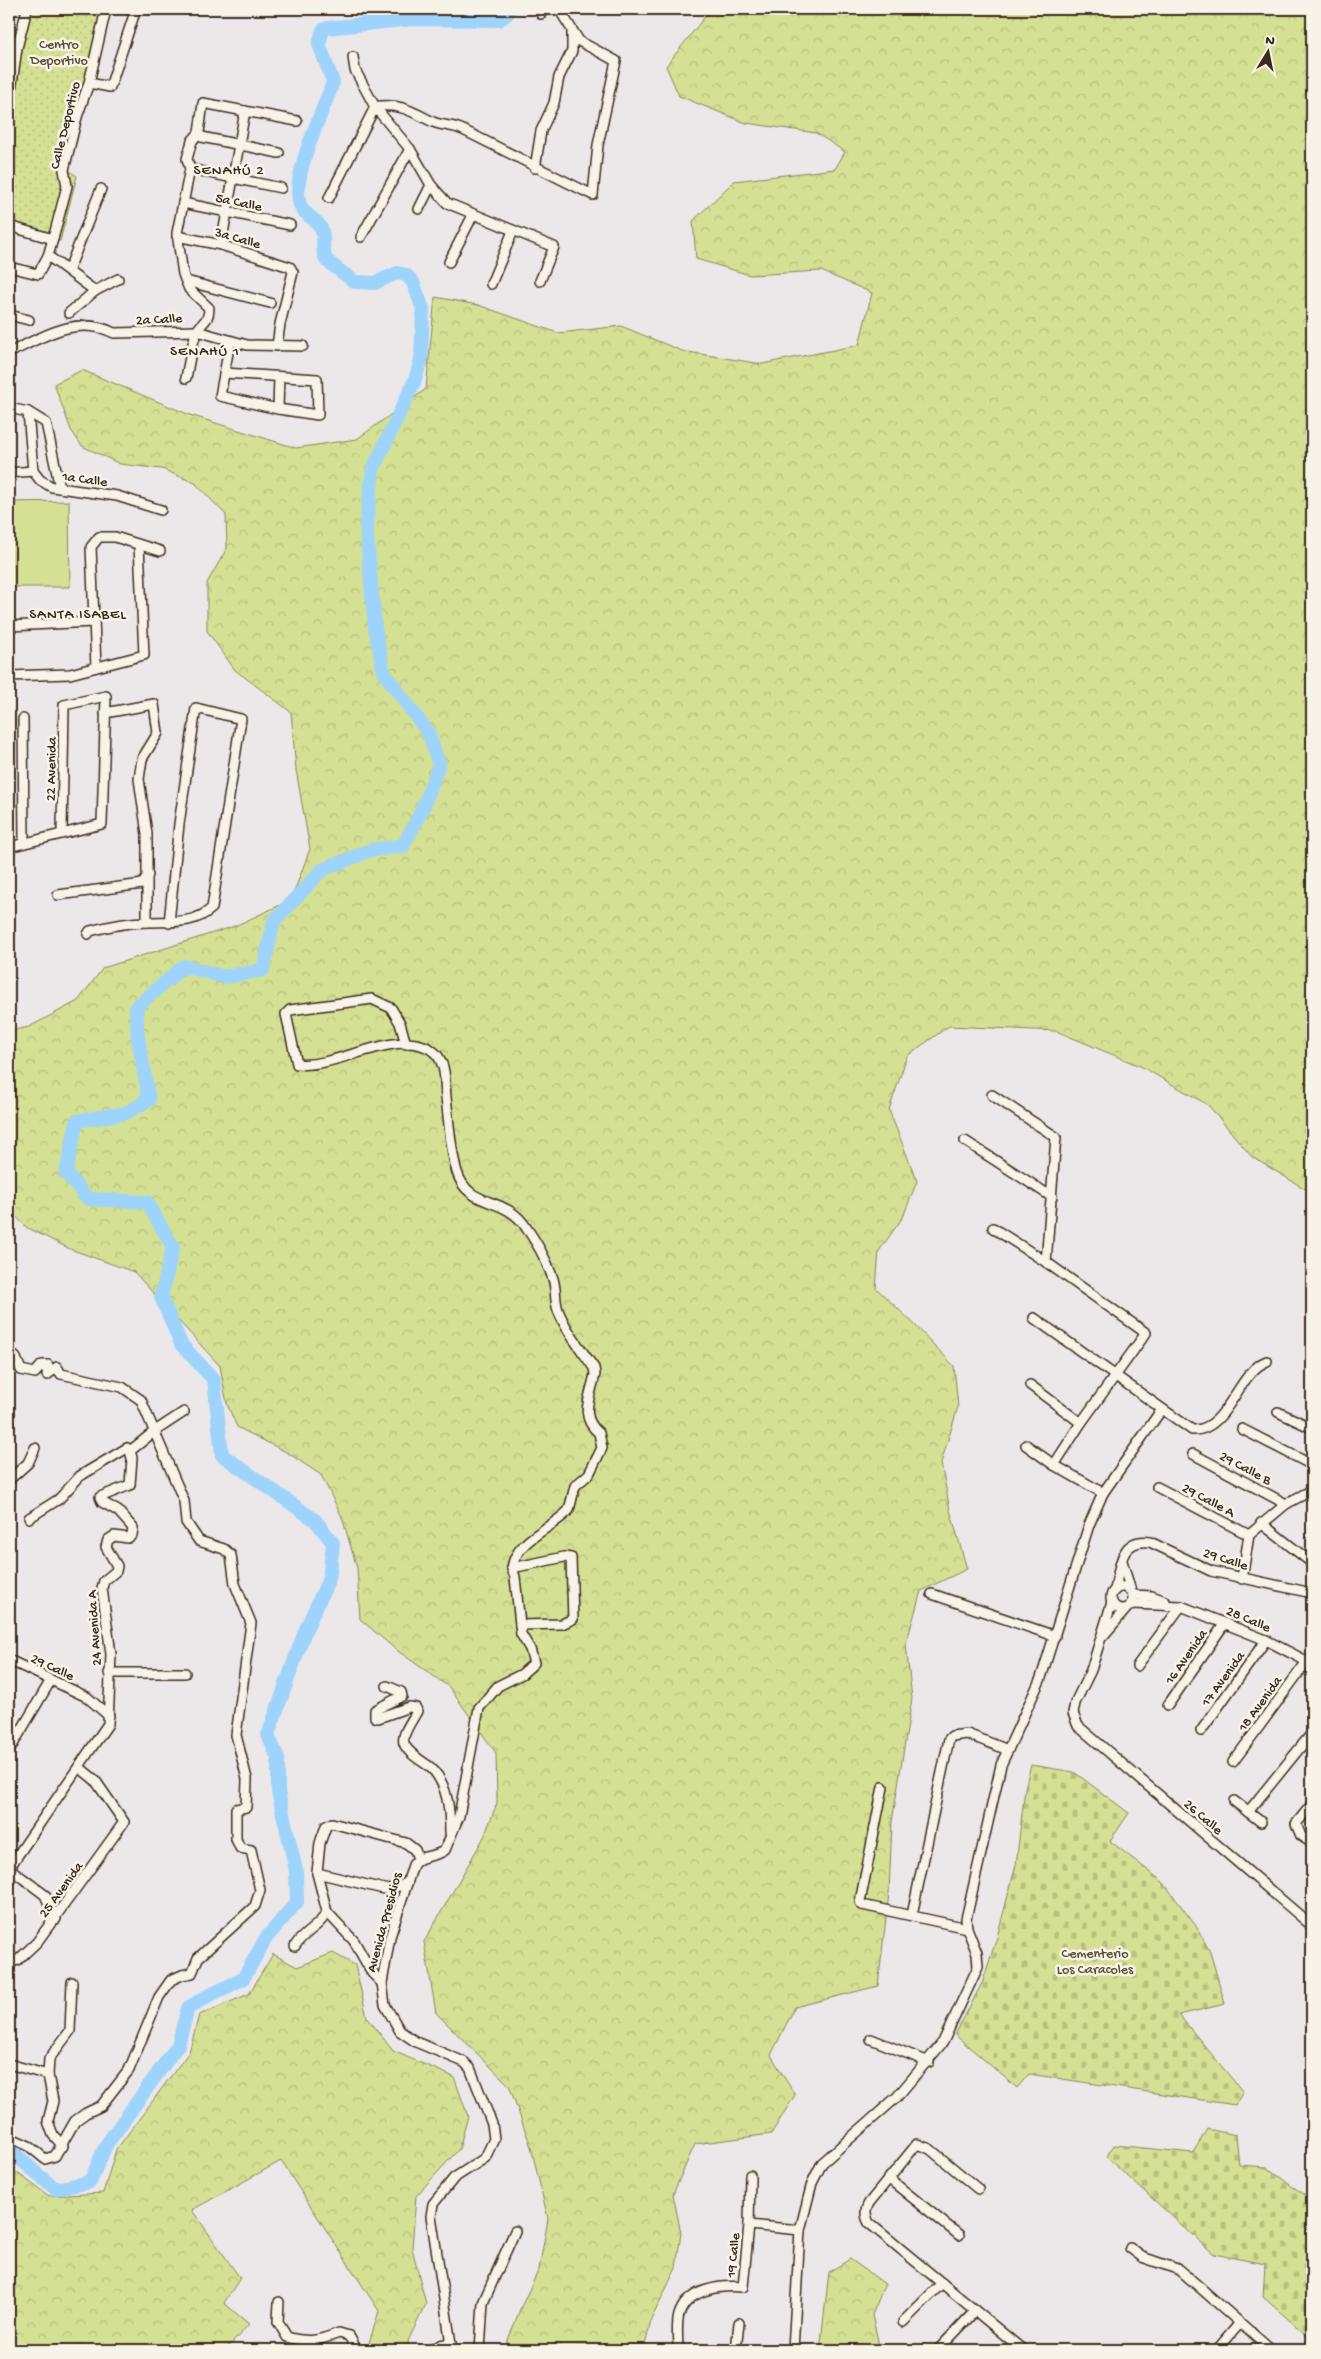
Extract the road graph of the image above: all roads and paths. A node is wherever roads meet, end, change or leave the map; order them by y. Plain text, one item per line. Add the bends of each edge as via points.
1 (27, 9) edge
2 (106, 9) edge
3 (136, 9) edge
4 (559, 9) edge
5 (571, 27) junction
6 (353, 57) dead end
7 (89, 83) junction
8 (9, 105) edge
9 (375, 107) junction
10 (245, 110) junction
11 (297, 120) dead end
12 (197, 136) junction
13 (240, 144) junction
14 (410, 149) junction
15 (279, 153) dead end
16 (535, 168) junction
17 (190, 169) junction
18 (234, 178) junction
19 (431, 185) junction
20 (281, 188) dead end
21 (101, 189) dead end
22 (329, 198) dead end
23 (182, 203) junction
24 (419, 209) dead end
25 (227, 213) junction
26 (473, 215) junction
27 (9, 226) edge
28 (290, 226) dead end
29 (513, 231) junction
30 (177, 236) junction
31 (361, 237) dead end
32 (53, 239) junction
33 (221, 245) junction
34 (48, 256) junction
35 (449, 262) dead end
36 (9, 267) edge
37 (69, 269) junction
38 (118, 279) dead end
39 (186, 280) junction
40 (540, 281) dead end
41 (491, 284) dead end
42 (96, 291) junction
43 (270, 302) dead end
44 (69, 313) dead end
45 (9, 315) edge
46 (29, 320) dead end
47 (197, 331) junction
48 (230, 342) junction
49 (277, 346) junction
50 (303, 346) dead end
51 (9, 353) edge
52 (225, 372) junction
53 (279, 377) junction
54 (186, 378) dead end
55 (9, 408) edge
56 (278, 409) junction
57 (28, 412) junction
58 (33, 471) junction
59 (9, 473) edge
60 (60, 488) junction
61 (161, 510) dead end
62 (138, 545) junction
63 (160, 551) dead end
64 (94, 622) junction
65 (9, 626) edge
66 (96, 667) junction
67 (9, 676) edge
68 (105, 713) junction
69 (23, 720) dead end
70 (62, 834) junction
71 (24, 843) junction
72 (9, 847) edge
73 (148, 875) junction
74 (58, 896) dead end
75 (147, 922) junction
76 (170, 923) junction
77 (88, 934) dead end
78 (406, 1044) junction
79 (992, 1095) dead end
80 (965, 1141) dead end
81 (1052, 1197) junction
82 (993, 1228) dead end
83 (1046, 1262) junction
84 (1034, 1318) dead end
85 (9, 1350) edge
86 (1267, 1360) dead end
87 (1116, 1377) junction
88 (1030, 1385) dead end
89 (1162, 1409) junction
90 (184, 1412) dead end
91 (1278, 1412) dead end
92 (1081, 1423) junction
93 (1312, 1428) edge
94 (1242, 1429) dead end
95 (155, 1431) junction
96 (1026, 1446) dead end
97 (36, 1448) dead end
98 (130, 1451) junction
99 (1194, 1454) dead end
100 (1054, 1465) junction
101 (1312, 1465) edge
102 (9, 1480) edge
103 (1157, 1487) dead end
104 (1312, 1490) edge
105 (1103, 1493) junction
106 (1286, 1504) junction
107 (29, 1518) dead end
108 (1261, 1524) junction
109 (1249, 1535) junction
110 (1122, 1561) junction
111 (1312, 1564) edge
112 (512, 1568) junction
113 (1242, 1579) junction
114 (1114, 1590) junction
115 (1312, 1593) edge
116 (932, 1594) dead end
117 (1130, 1599) junction
118 (1112, 1602) junction
119 (1177, 1606) junction
120 (1225, 1623) junction
121 (520, 1625) junction
122 (1055, 1636) junction
123 (1100, 1640) junction
124 (1266, 1640) junction
125 (9, 1660) edge
126 (1310, 1662) edge
127 (1137, 1666) dead end
128 (109, 1673) junction
129 (185, 1673) dead end
130 (51, 1680) junction
131 (387, 1686) dead end
132 (1168, 1705) dead end
133 (109, 1716) junction
134 (1201, 1731) dead end
135 (1312, 1733) edge
136 (1008, 1750) junction
137 (9, 1751) edge
138 (1233, 1762) dead end
139 (79, 1767) junction
140 (883, 1787) dead end
141 (1234, 1801) dead end
142 (1312, 1804) edge
143 (1248, 1812) junction
144 (1261, 1822) dead end
145 (450, 1838) junction
146 (1312, 1843) edge
147 (418, 1859) junction
148 (9, 1868) edge
149 (318, 1873) junction
150 (407, 1883) junction
151 (327, 1912) junction
152 (912, 1915) junction
153 (56, 1919) junction
154 (1312, 1926) edge
155 (966, 1928) junction
156 (295, 1946) dead end
157 (9, 1953) edge
158 (18, 1960) junction
159 (9, 1962) edge
160 (72, 1982) dead end
161 (382, 1983) junction
162 (871, 2039) dead end
163 (929, 2062) junction
164 (9, 2064) edge
165 (48, 2075) junction
166 (9, 2137) edge
167 (63, 2146) junction
168 (750, 2175) dead end
169 (888, 2178) junction
170 (978, 2189) dead end
171 (749, 2225) junction
172 (800, 2230) junction
173 (515, 2231) dead end
174 (960, 2235) dead end
175 (1130, 2248) dead end
176 (942, 2283) junction
177 (279, 2302) dead end
178 (975, 2311) junction
179 (903, 2322) dead end
180 (739, 2323) dead end
181 (1240, 2323) junction
182 (451, 2347) edge
183 (942, 2349) edge
184 (357, 2350) edge
185 (432, 2350) edge
186 (480, 2350) edge
187 (678, 2350) edge
188 (736, 2350) edge
189 (793, 2350) edge
190 (1023, 2350) edge
191 (1217, 2350) edge
192 (1271, 2350) edge

1 - 8 street via 17,48
2 - 7 street, Calle Deportivo
3 - 7 street via 110,87
4 - 5 street
5 - 16 street via 572,51 559,77 554,103 541,132
5 - 16 street via 582,44 616,61 598,145 593,195
6 - 9 street via 355,70
7 - 32 street, Calle Deportivo via 64,170 67,186
9 - 14 street
9 - 16 street via 392,105 438,124 459,128
9 - 22 street
10 - 11 street
10 - 12 street via 202,103
10 - 13 street
12 - 13 street
12 - 17 street via 187,158
13 - 15 street
13 - 18 street
14 - 19 street
14 - 31 street
17 - 18 street
17 - 23 street
18 - 20 street
18 - 25 street
19 - 24 street
19 - 26 street via 447,203
21 - 37 street
23 - 25 street, 5a Calle
23 - 30 street
25 - 28 street, 5a Calle
25 - 33 street
26 - 29 street
26 - 35 street
27 - 32 street
29 - 40 street via 554,247
29 - 41 street
30 - 33 street, 3a Calle
30 - 39 street
32 - 34 street, Calle Deportivo
33 - 49 street, 3a Calle via 290,267 293,272
34 - 36 street, Calle Deportivo via 38,274
34 - 37 street
37 - 42 street
38 - 42 street
39 - 43 street
39 - 47 street via 189,289 209,308 205,323
42 - 44 street
45 - 46 street
47 - 48 street, 2a Calle
47 - 51 street, 2a Calle via 114,333 101,326 80,324 47,334
47 - 54 street
48 - 49 street, 2a Calle
48 - 52 street
49 - 50 street, 2a Calle
52 - 53 street
52 - 56 street via 220,396
53 - 56 street
53 - 56 street via 317,379 318,415
55 - 57 street
57 - 58 street
57 - 60 street via 46,423
58 - 59 street
58 - 60 street, 1a Calle via 40,480
60 - 61 street, 1a Calle via 117,496
62 - 63 street
62 - 64 street via 115,537 99,537 91,547
62 - 66 street via 144,655
64 - 65 street
64 - 66 street
66 - 67 street via 70,674
68 - 70 street via 102,824
68 - 70 street, 22 Avenida via 106,696 64,705
68 - 73 street via 154,704 158,733 142,759 139,778 147,834
69 - 71 street
70 - 71 street
71 - 72 street
73 - 74 street via 143,884
73 - 75 street
75 - 76 street
75 - 77 street via 102,928
76 - 76 street via 202,917 212,908 241,719 196,708 179,824
78 - 78 street via 297,1064 286,1014 290,1010 372,1000 391,1008 400,1023
78 - 112 street via 431,1049 442,1064 453,1153 462,1185 474,1196 508,1209 524,1225 553,1277 554,1298 562,1318 595,1371 587,1415 593,1429 599,1433 602,1448 589,1474 575,1486 569,1510 538,1533 516,1556
79 - 81 street via 1056,1137
80 - 81 street
81 - 83 street
82 - 83 street
83 - 87 street via 1146,1333
84 - 87 street
85 - 95 street via 21,1370 35,1373 42,1365 48,1365 47,1375 57,1367 61,1374 122,1386 141,1400
86 - 89 street via 1257,1364 1222,1413 1202,1430 1192,1430
87 - 89 street
87 - 92 street
88 - 92 street
89 - 105 street
90 - 95 street
91 - 93 street
92 - 100 street
94 - 101 street
95 - 98 street
95 - 167 street via 184,1502 186,1522 199,1541 231,1554 235,1584 250,1616 236,1735 247,1779 246,1807 236,1809 236,1839 240,1848 251,1850 260,1890 255,1906 198,1958 192,1973 171,1980 159,1997 129,2070 101,2106 76,2120
96 - 100 street
97 - 102 street via 28,1464
98 - 107 street via 127,1448 80,1476 59,1499
98 - 128 street, 24 Avenida A via 130,1485 100,1497 132,1528 132,1535 128,1538 114,1536 106,1547 117,1566 102,1588 111,1654
99 - 106 street, 29 Calle B
100 - 105 street
103 - 109 street, 29 Calle A
104 - 106 street
105 - 122 street via 1089,1525
106 - 108 street
108 - 109 street
108 - 111 street
109 - 113 street
110 - 113 street, 29 Calle via 1126,1549 1135,1542 1150,1542 1211,1570
110 - 114 street
110 - 117 street
112 - 121 street, Avenida Presidios
112 - 121 street via 571,1558 573,1619 562,1624
113 - 115 street, 29 Calle
114 - 117 street via 1124,1587
114 - 118 street
116 - 122 street
117 - 118 street via 1118,1608
117 - 119 street, 28 Calle
117 - 123 street
118 - 123 street
119 - 120 street, 28 Calle
119 - 127 street
120 - 124 street, 28 Calle
120 - 132 street, 16 Avenida
121 - 145 street, Avenida Presidios via 534,1663 522,1674 498,1686 479,1708 459,1816
122 - 136 street via 1027,1712
123 - 154 street, 26 Calle via 1091,1670 1075,1703 1073,1713 1078,1726
124 - 126 street, 28 Calle
124 - 134 street, 17 Avenida
125 - 130 street, 29 Calle
126 - 138 street, 18 Avenida
128 - 129 street
128 - 133 street, 24 Avenida A
130 - 133 street, 29 Calle via 87,1697
130 - 137 street
131 - 145 street via 401,1692 402,1696 376,1710 375,1718 410,1706 416,1708 403,1742 435,1773 448,1798
133 - 139 street, 24 Avenida A via 104,1732
135 - 143 street
136 - 152 street via 967,1734 950,1739
136 - 155 street via 998,1778
139 - 148 street, 24 Avenida A
139 - 153 street, 25 Avenida via 95,1780 124,1822
140 - 152 street via 860,1902 865,1906
141 - 143 street
142 - 146 street via 1296,1824 1301,1836
143 - 144 street
145 - 147 street, Avenida Presidios via 441,1853
147 - 149 street via 415,1850 406,1843 329,1823 322,1835
147 - 150 street, Avenida Presidios
148 - 153 street via 45,1895
149 - 150 street via 388,1890
149 - 151 street
150 - 161 street, Avenida Presidios via 390,1937
151 - 156 street via 324,1920
151 - 161 street via 354,1941 372,1973
152 - 155 street
153 - 158 street, 25 Avenida
155 - 163 street via 977,1953 978,1967 943,2042
157 - 158 street
158 - 159 street
160 - 165 street via 70,2031 49,2059
161 - 182 street, Avenida Presidios via 385,2005 400,2031 416,2042 464,2062 470,2068 492,2124 494,2139 485,2158 454,2178 433,2204 431,2216
162 - 163 street
163 - 172 street via 898,2097 822,2163 812,2182
164 - 165 street
165 - 167 street via 53,2100 48,2121 53,2135
166 - 167 street via 45,2159 56,2156
168 - 171 street, 19 Calle
169 - 170 street via 917,2144 930,2149
169 - 174 street
169 - 176 street via 867,2206 866,2218
171 - 172 street
171 - 187 street, 19 Calle via 743,2287 716,2288 698,2293 686,2302 679,2315
172 - 189 street
173 - 186 street via 483,2302
175 - 181 street via 1142,2257 1180,2270
176 - 178 street
176 - 179 street
177 - 184 street via 278,2322 287,2337 317,2341 339,2333 349,2336
178 - 183 street
178 - 190 street
180 - 188 street
181 - 191 street
181 - 192 street
182 - 185 street via 440,2345

